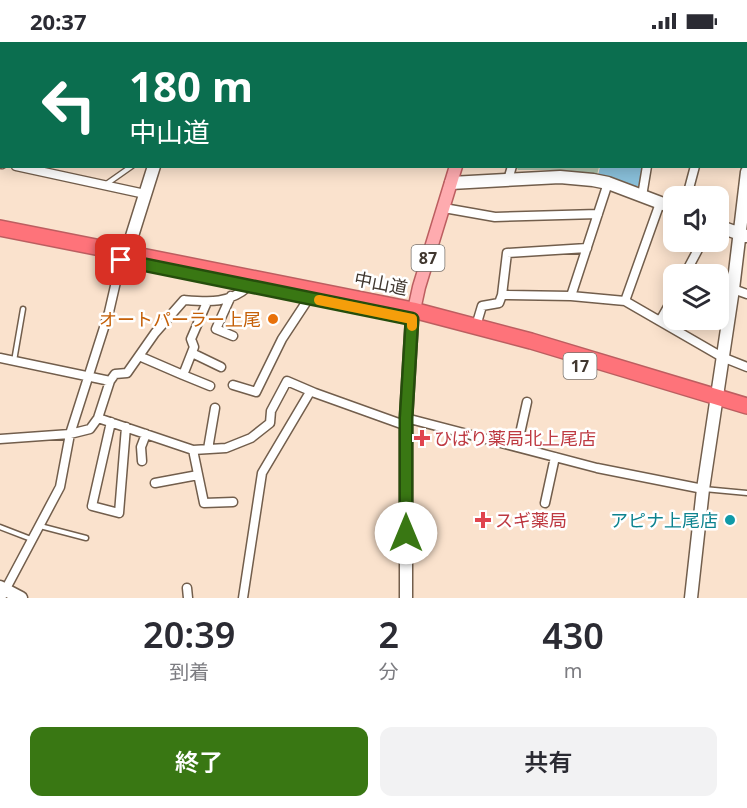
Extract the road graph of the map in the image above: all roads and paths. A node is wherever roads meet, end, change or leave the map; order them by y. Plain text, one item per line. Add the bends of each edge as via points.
1 (25, 168) edge
2 (129, 168) edge
3 (153, 168) edge
4 (455, 168) edge
5 (511, 168) edge
6 (647, 168) edge
7 (694, 168) edge
8 (747, 172) edge
9 (508, 180) junction
10 (608, 183) junction
11 (104, 185) junction
12 (690, 186) edge
13 (146, 194) junction
14 (448, 194) junction
15 (642, 196) junction
16 (660, 203) junction
17 (663, 204) edge
18 (598, 214) junction
19 (0, 228) edge
20 (729, 230) edge
21 (744, 235) edge
22 (0, 237) edge
23 (587, 248) junction
24 (124, 256) junction
25 (249, 286) junction
26 (733, 289) junction
27 (747, 294) edge
28 (502, 295) junction
29 (231, 296) junction
30 (571, 296) junction
31 (309, 298) junction
32 (625, 301) junction
33 (207, 302) junction
34 (23, 309) dead end
35 (412, 314) junction
36 (663, 316) edge
37 (660, 321) junction
38 (476, 326) junction
39 (233, 336) dead end
40 (192, 353) junction
41 (139, 356) junction
42 (722, 357) junction
43 (0, 358) edge
44 (14, 361) junction
45 (221, 367) dead end
46 (747, 367) edge
47 (183, 375) junction
48 (88, 377) junction
49 (110, 381) junction
50 (233, 385) dead end
51 (210, 386) dead end
52 (310, 392) junction
53 (716, 401) junction
54 (527, 402) dead end
55 (747, 406) edge
56 (216, 408) dead end
57 (747, 415) edge
58 (98, 418) junction
59 (111, 422) junction
60 (406, 422) junction
61 (126, 427) junction
62 (70, 434) junction
63 (146, 434) junction
64 (0, 439) edge
65 (516, 447) junction
66 (208, 449) junction
67 (193, 450) junction
68 (555, 457) junction
69 (142, 461) dead end
70 (198, 476) junction
71 (155, 483) dead end
72 (703, 489) junction
73 (747, 493) edge
74 (233, 502) dead end
75 (545, 503) dead end
76 (0, 526) edge
77 (39, 526) junction
78 (86, 538) dead end
79 (32, 539) junction
80 (187, 588) dead end
81 (2, 591) edge
82 (21, 598) edge
83 (188, 598) edge
84 (243, 598) edge
85 (406, 598) edge
86 (691, 598) edge

1 - 11 street
2 - 11 lane
3 - 13 street
4 - 14 main road, 87
5 - 9 street
6 - 15 street
7 - 12 street
8 - 21 street
9 - 10 street via 560,177
9 - 14 street
10 - 15 street
10 - 18 street
11 - 13 street
13 - 24 street
14 - 18 street via 495,217
14 - 35 main road, 87
15 - 16 street
16 - 17 street
16 - 32 street
18 - 23 street
19 - 24 highway, 中山道 / 17
20 - 21 street
21 - 26 street
22 - 24 highway, 中山道 / 17
23 - 28 street via 507,253
23 - 30 street
24 - 25 highway, 中山道 / 17
24 - 35 highway, 中山道 / 17
24 - 48 street
25 - 29 street
25 - 31 highway, 中山道 / 17
26 - 27 street
26 - 42 street
28 - 30 street
28 - 38 street via 499,303 482,306
29 - 33 street
29 - 39 street via 216,329
30 - 32 street
31 - 35 highway, 中山道 / 17
31 - 50 street via 282,339 256,392
32 - 37 street
33 - 40 street via 191,339
33 - 41 street via 184,300
34 - 44 lane
35 - 38 highway, 中山道 / 17
35 - 53 highway, 中山道 / 17
35 - 60 street
36 - 37 street
37 - 42 street
38 - 53 highway, 中山道 / 17 via 531,340
40 - 45 street
40 - 47 street
41 - 47 street
41 - 49 street via 127,372 115,374
42 - 46 street
42 - 53 street
43 - 44 street
44 - 48 street
47 - 51 street
48 - 49 street
48 - 62 street
49 - 58 street
52 - 60 street
52 - 66 street via 287,381 271,411 270,423 251,438 226,448
52 - 84 street via 262,473
53 - 55 highway, 中山道 / 17
53 - 57 highway, 中山道 / 17
53 - 72 street
54 - 65 street
56 - 66 street
58 - 59 street
58 - 62 street via 90,429
59 - 61 street
59 - 61 street via 92,506 119,513
60 - 65 street
60 - 85 street
61 - 63 street
62 - 64 street
62 - 77 street via 60,486
63 - 67 street
63 - 69 street via 141,447
65 - 68 street
66 - 67 street
67 - 70 street
68 - 72 street
68 - 75 street
70 - 71 street
70 - 74 street via 204,503
72 - 73 lane
72 - 86 street
76 - 79 lane
77 - 78 lane
77 - 79 street
79 - 81 street
80 - 83 street
81 - 82 street

